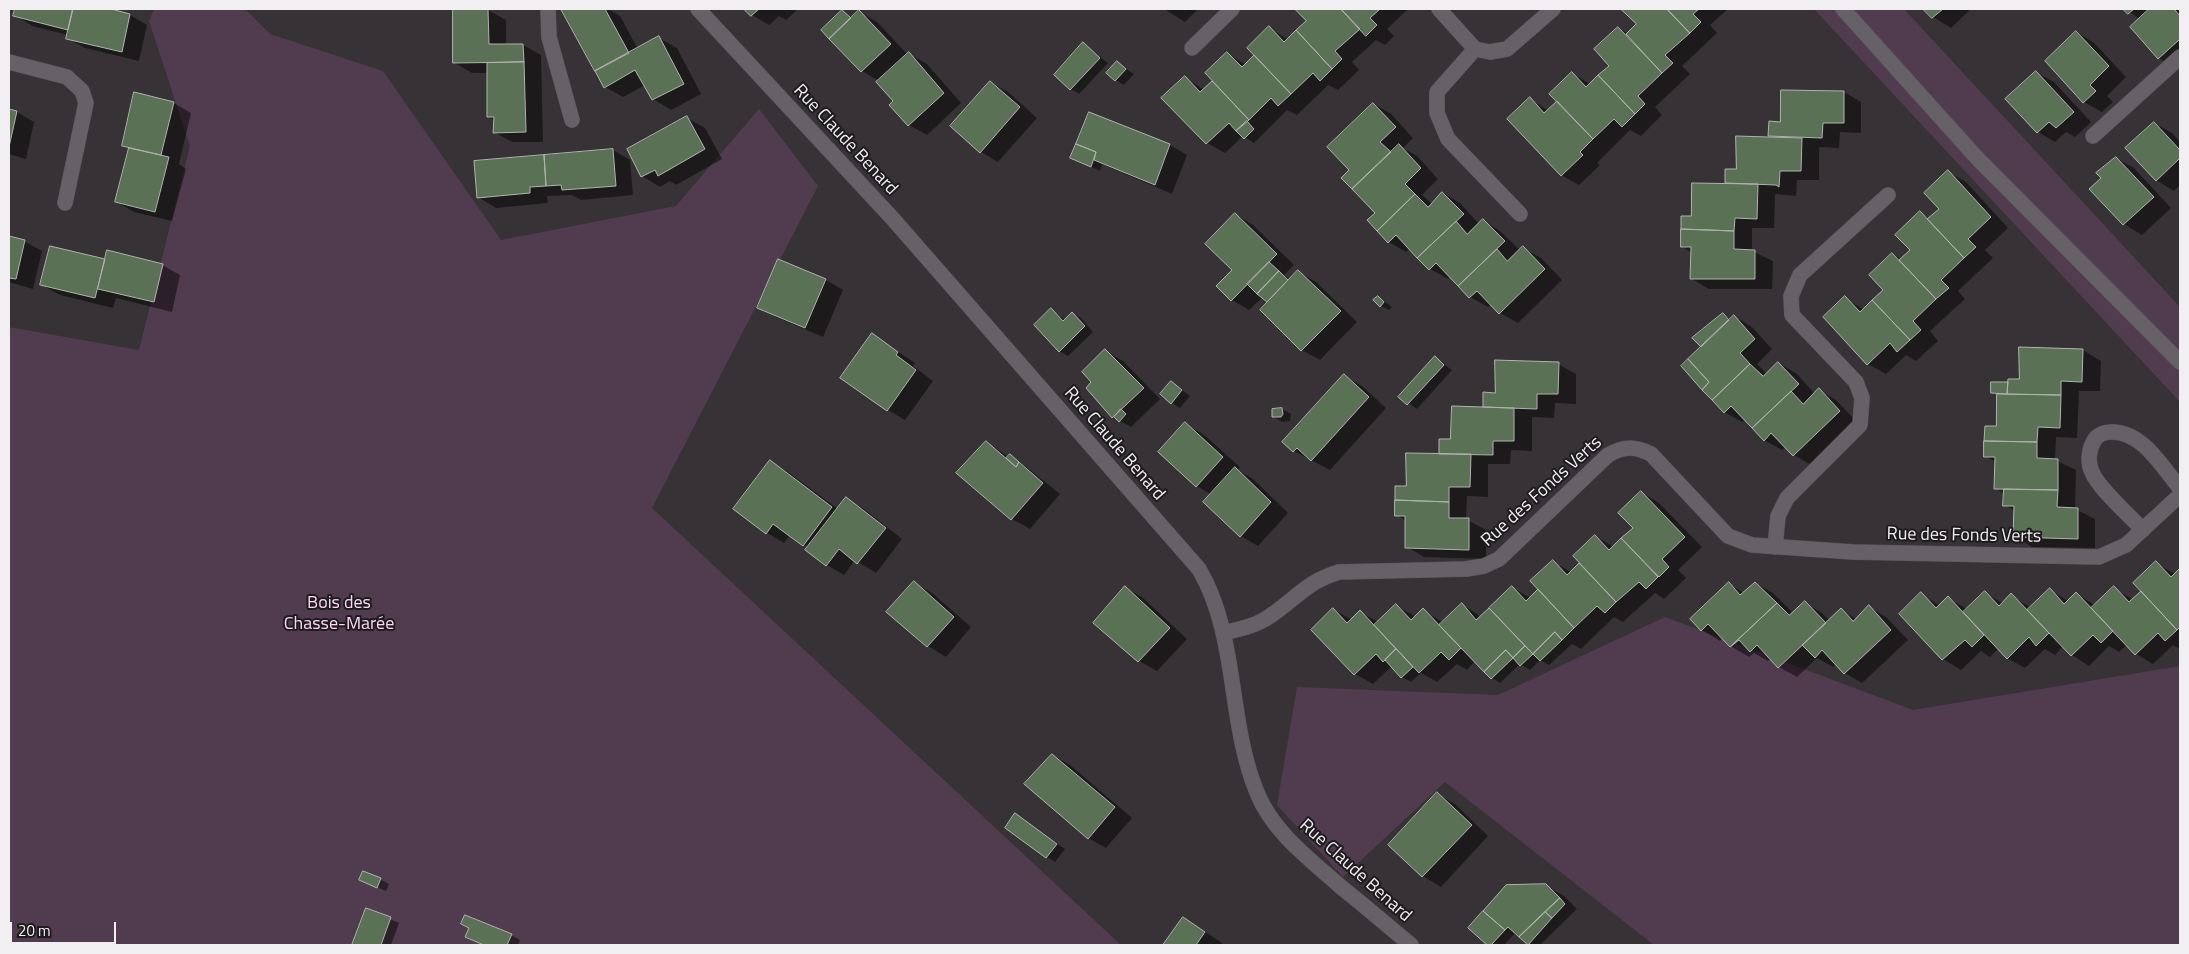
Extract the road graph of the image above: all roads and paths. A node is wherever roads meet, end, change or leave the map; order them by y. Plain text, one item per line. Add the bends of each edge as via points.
1 (548, 9) edge
2 (698, 9) edge
3 (1232, 9) edge
4 (1440, 9) edge
5 (1553, 9) edge
6 (1843, 9) edge
7 (1192, 48) dead end
8 (1475, 49) junction
9 (2180, 57) edge
10 (9, 62) edge
11 (572, 120) dead end
12 (2093, 136) dead end
13 (1888, 195) dead end
14 (65, 203) dead end
15 (1520, 214) dead end
16 (2180, 362) edge
17 (2180, 488) edge
18 (2180, 495) edge
19 (2143, 530) junction
20 (1775, 547) junction
21 (1223, 633) junction
22 (1411, 945) edge

1 - 11 street via 549,37
2 - 21 street, Rue Claude Benard via 892,219 1199,569 1219,612
3 - 7 street
4 - 8 street
5 - 8 street via 1508,49 1490,52
6 - 16 street via 1977,158
8 - 15 street via 1436,92 1437,113 1448,139
9 - 12 street
10 - 14 street via 67,76 82,91 86,103
13 - 20 street via 1800,274 1791,296 1792,315 1856,382 1862,398 1860,424 1787,498 1778,516
17 - 19 street via 2135,437 2121,432 2097,436 2090,446 2092,472 2099,484
18 - 19 street, Rue des Fonds Verts
19 - 20 street, Rue des Fonds Verts via 2126,546 2099,557 1853,552
20 - 21 street, Rue des Fonds Verts via 1752,545 1728,536 1651,454 1637,448 1621,448 1608,455 1498,559 1484,566 1339,572 1319,578 1270,616 1250,627
21 - 22 street, Rue Claude Benard via 1240,731 1258,794 1268,815 1301,852

